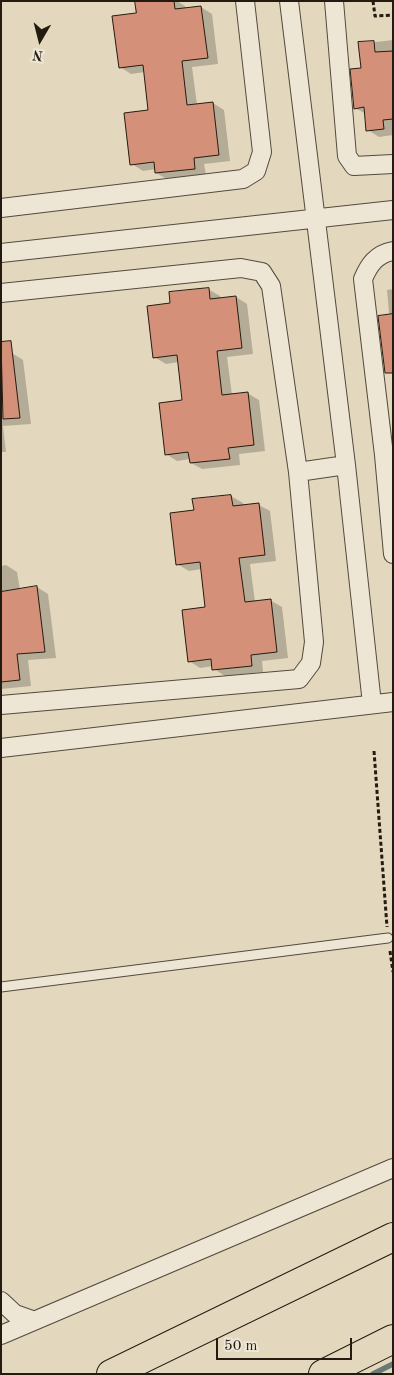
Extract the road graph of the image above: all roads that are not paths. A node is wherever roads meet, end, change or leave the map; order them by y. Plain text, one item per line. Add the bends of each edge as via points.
1 (245, 1) edge
2 (289, 1) edge
3 (334, 1) edge
4 (393, 164) edge
5 (1, 208) edge
6 (393, 210) edge
7 (316, 218) junction
8 (393, 252) edge
9 (1, 253) edge
10 (1, 293) edge
11 (346, 465) junction
12 (298, 472) junction
13 (393, 554) edge
14 (393, 702) edge
15 (1, 704) edge
16 (372, 704) junction
17 (1, 748) edge
18 (388, 938) road end
19 (1, 987) edge
20 (393, 1168) edge
21 (393, 1237) edge
22 (1, 1301) edge
23 (32, 1320) junction
24 (1, 1335) edge
25 (393, 1339) edge
26 (346, 1367) edge
27 (110, 1374) edge
28 (323, 1374) edge

1 - 5 street via 262,152 256,171 243,179
2 - 7 street
3 - 4 street via 347,156 354,166
6 - 7 street
7 - 9 street
7 - 11 street
8 - 13 street via 385,252 370,263 363,279
10 - 12 street via 241,268 262,272 271,286
11 - 12 street
11 - 16 street
12 - 15 street via 314,642 310,663 298,679
14 - 16 street
16 - 17 street
18 - 19 lane
20 - 23 street
21 - 27 highway
22 - 23 street via 15,1314
23 - 24 street
25 - 26 highway
26 - 28 highway

